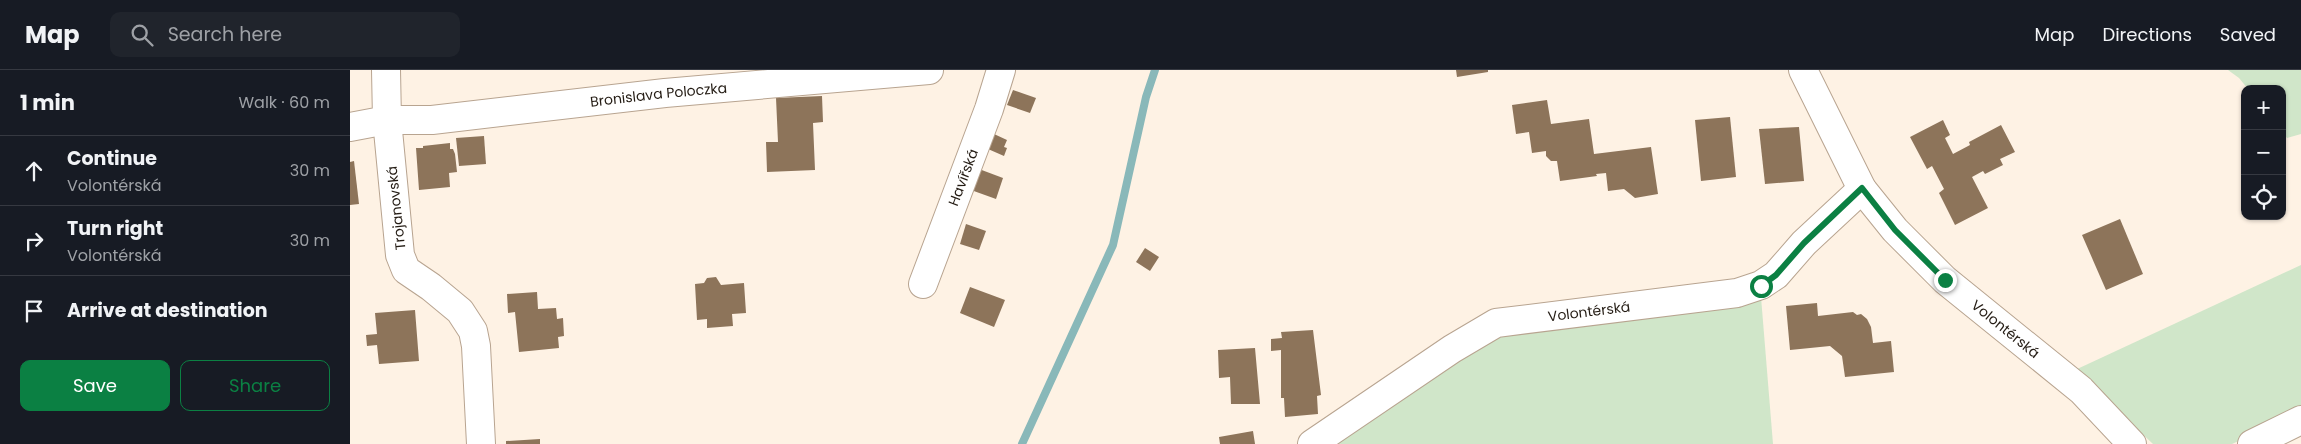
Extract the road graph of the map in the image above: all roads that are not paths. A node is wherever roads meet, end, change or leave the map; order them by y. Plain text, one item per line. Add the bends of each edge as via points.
1 (386, 70) edge
2 (930, 70) edge
3 (1000, 70) edge
4 (1803, 70) edge
5 (387, 120) junction
6 (350, 127) edge
7 (1862, 188) junction
8 (923, 284) dead end
9 (2301, 420) edge
10 (482, 444) edge
11 (1312, 444) edge
12 (2132, 444) edge
13 (2252, 444) edge

1 - 5 street, Trojanovská
2 - 5 street, Bronislava Poloczka via 683,92 432,120
3 - 8 street, Havířská
4 - 7 street, Volontérská
5 - 6 street, Bronislava Poloczka
5 - 10 street, Trojanovská via 400,255 406,270 460,311 473,332
7 - 11 street, Volontérská via 1804,243 1776,275 1761,286 1737,293 1496,323
7 - 12 street, Volontérská via 1895,230 1945,280 2081,390
9 - 13 street

